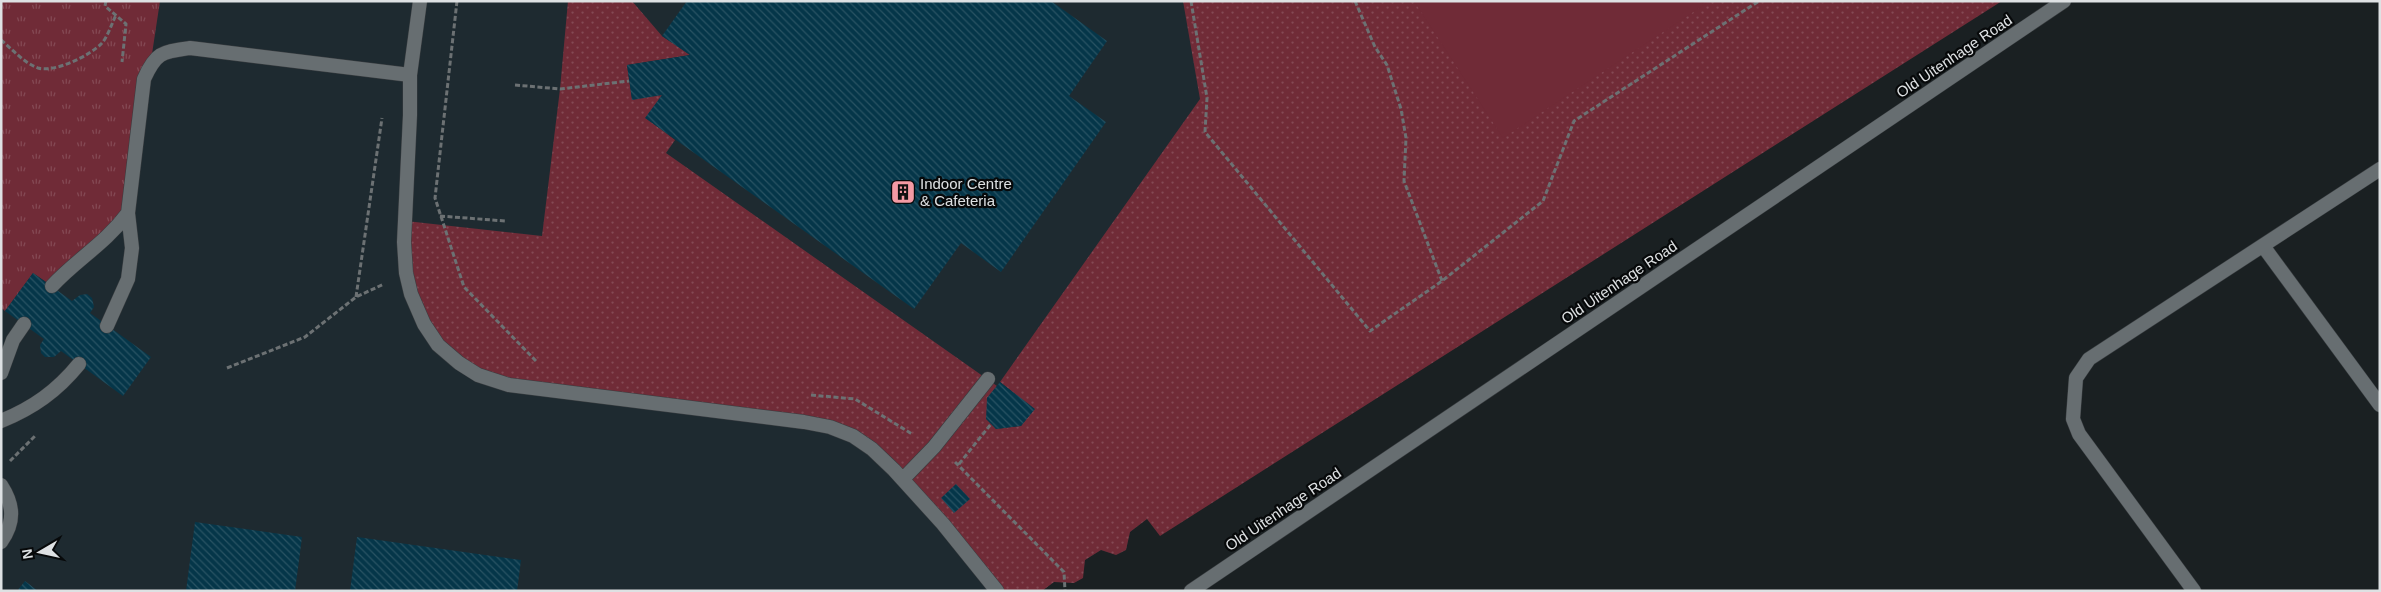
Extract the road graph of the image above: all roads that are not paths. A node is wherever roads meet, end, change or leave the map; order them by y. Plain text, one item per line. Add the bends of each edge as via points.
1 (420, 1) edge
2 (2064, 1) edge
3 (410, 75) junction
4 (2380, 169) edge
5 (128, 213) junction
6 (2263, 246) junction
7 (52, 286) dead end
8 (24, 324) dead end
9 (107, 326) dead end
10 (79, 364) dead end
11 (1, 373) edge
12 (988, 379) dead end
13 (2380, 405) edge
14 (1, 421) edge
15 (903, 479) junction
16 (1, 485) edge
17 (1, 542) edge
18 (996, 591) edge
19 (1191, 591) edge
20 (2194, 591) edge

1 - 3 street
2 - 19 street, Old Uitenhage Road
3 - 5 street via 226,51 190,48 168,51 153,60 144,79
3 - 15 street via 404,242 406,273 420,317 438,345 459,363 478,375 532,390 830,427 853,436
4 - 6 street
5 - 7 street via 100,246 67,270
5 - 9 street via 132,248 128,279
6 - 13 street
6 - 20 street via 2089,359 2076,378 2073,419 2079,434
8 - 11 street via 13,340
10 - 14 street via 62,385 21,413
12 - 15 street via 934,447
15 - 18 street
16 - 17 street via 12,507 8,532

